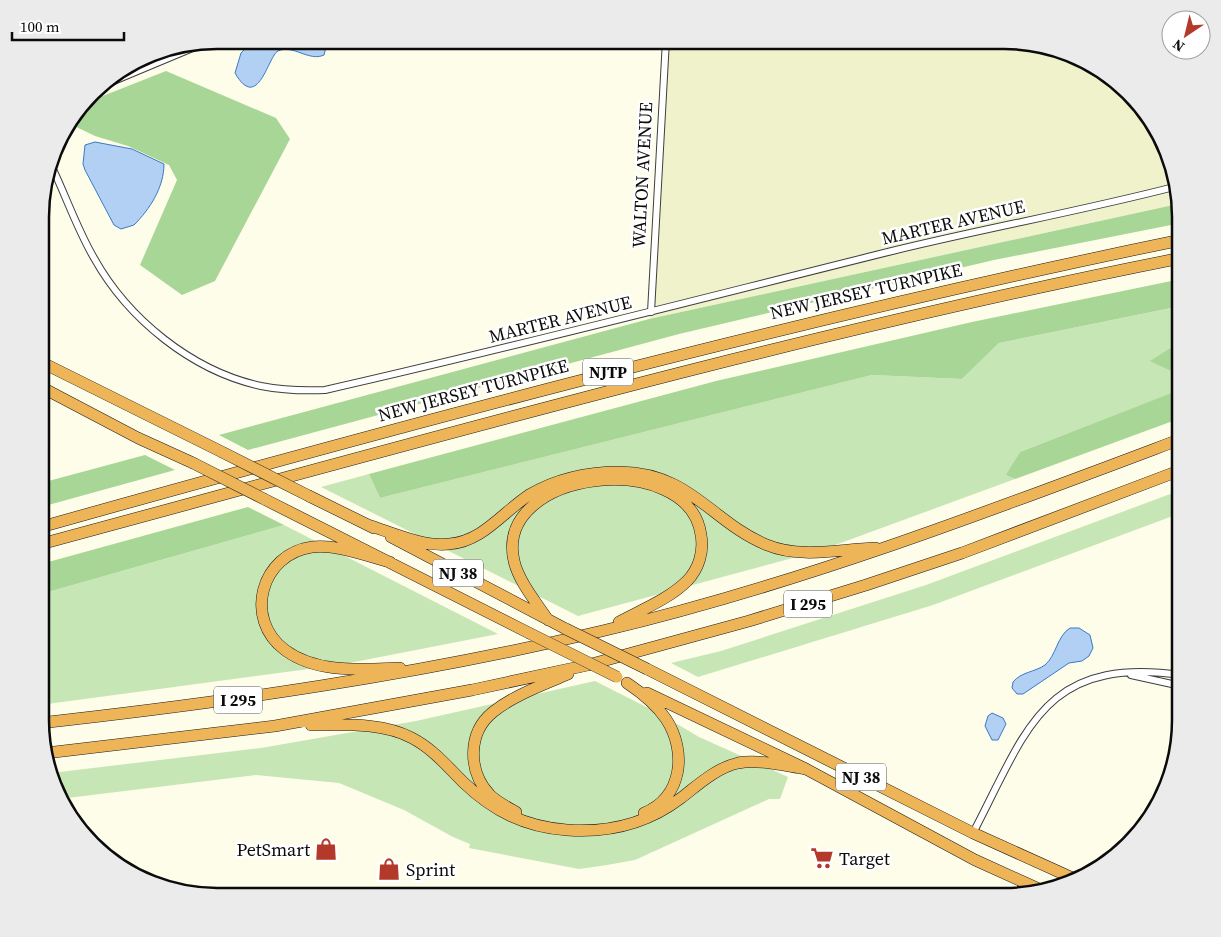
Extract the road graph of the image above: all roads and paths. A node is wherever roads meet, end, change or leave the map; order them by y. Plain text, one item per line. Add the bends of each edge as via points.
1 (666, 49) edge
2 (182, 52) edge
3 (124, 77) edge
4 (54, 172) edge
5 (1170, 188) edge
6 (1172, 242) edge
7 (1172, 260) edge
8 (651, 312) junction
9 (49, 366) edge
10 (49, 391) edge
11 (1172, 442) edge
12 (1172, 473) edge
13 (49, 525) edge
14 (368, 525) junction
15 (49, 542) edge
16 (890, 547) junction
17 (390, 562) junction
18 (548, 620) junction
19 (602, 631) junction
20 (588, 665) junction
21 (434, 667) junction
22 (1122, 673) junction
23 (1172, 674) edge
24 (622, 680) junction
25 (1172, 684) edge
26 (49, 722) edge
27 (275, 726) junction
28 (52, 752) edge
29 (806, 769) junction
30 (972, 833) junction
31 (997, 870) junction
32 (1067, 876) edge
33 (1032, 886) edge
34 (1019, 887) edge

1 - 8 street, WALTON AVENUE
2 - 3 street
4 - 8 street, MARTER AVENUE via 93,258 129,306 158,334 187,354 232,377 261,386 325,390
5 - 8 street, MARTER AVENUE via 899,250
6 - 13 highway, NEW JERSEY TURNPIKE / NJTP via 942,291 650,361
7 - 15 highway, NEW JERSEY TURNPIKE / NJTP via 1017,292 708,364
9 - 14 highway, NJ 38, bridge
10 - 17 highway, NJ 38, bridge
11 - 16 highway, I 295
12 - 20 highway, I 295 via 962,553 858,588
14 - 16 highway via 434,544 451,544 483,531 546,486 583,475 620,472 656,478 680,487 750,537 785,551
14 - 18 highway, NJ 38
16 - 19 highway, I 295 via 758,589
17 - 21 highway via 328,547 300,549 288,555 269,574 263,587 262,614 266,627 286,650 316,664 351,669
17 - 24 highway, NJ 38, bridge
18 - 19 highway via 514,562 514,534 528,509 553,492 586,483 624,481 659,486 686,502 695,514 702,541 697,568 678,590
18 - 30 highway, NJ 38, bridge
19 - 21 highway, I 295
20 - 24 highway via 503,704 481,726 475,740 475,770 481,784 504,806 538,819 598,824 633,817 662,802 678,776 680,761 676,739 666,718 655,705
20 - 27 highway, I 295
21 - 26 highway, I 295 via 258,697
22 - 23 street
22 - 25 street
22 - 30 street via 1066,688 1045,706 1031,722
24 - 29 highway, NJ 38
27 - 28 highway, I 295
27 - 29 highway via 377,727 410,737 439,756 499,812 525,823 566,830 611,829 641,822 718,771 737,763
29 - 31 highway, NJ 38 via 878,810
30 - 32 highway, NJ 38
31 - 33 highway, NJ 38
31 - 34 highway

